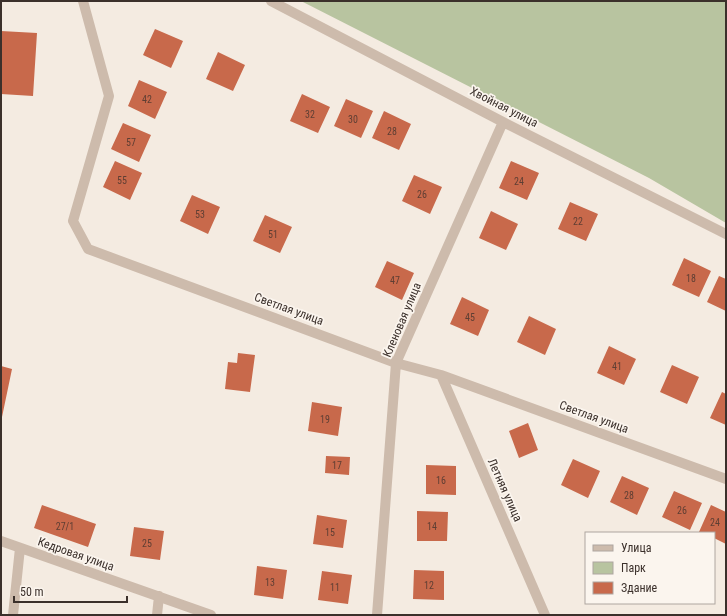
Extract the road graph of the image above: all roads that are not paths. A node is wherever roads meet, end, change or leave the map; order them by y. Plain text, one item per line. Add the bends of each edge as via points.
1 (83, 1) edge
2 (271, 1) edge
3 (503, 122) junction
4 (726, 234) edge
5 (396, 363) junction
6 (441, 375) junction
7 (726, 479) edge
8 (1, 541) edge
9 (20, 548) junction
10 (158, 596) junction
11 (13, 615) edge
12 (157, 615) edge
13 (211, 615) edge
14 (377, 615) edge
15 (545, 615) edge

1 - 5 street, Светлая улица via 109,96 73,221 88,249
2 - 3 street, Хвойная улица
3 - 4 street, Хвойная улица
3 - 5 street, Кленовая улица
5 - 6 street, Светлая улица
5 - 14 street, Кленовая улица
6 - 7 street, Светлая улица
6 - 15 street, Летняя улица
8 - 9 street, Кедровая улица
9 - 10 street, Кедровая улица
9 - 11 street
10 - 12 street
10 - 13 street, Кедровая улица

